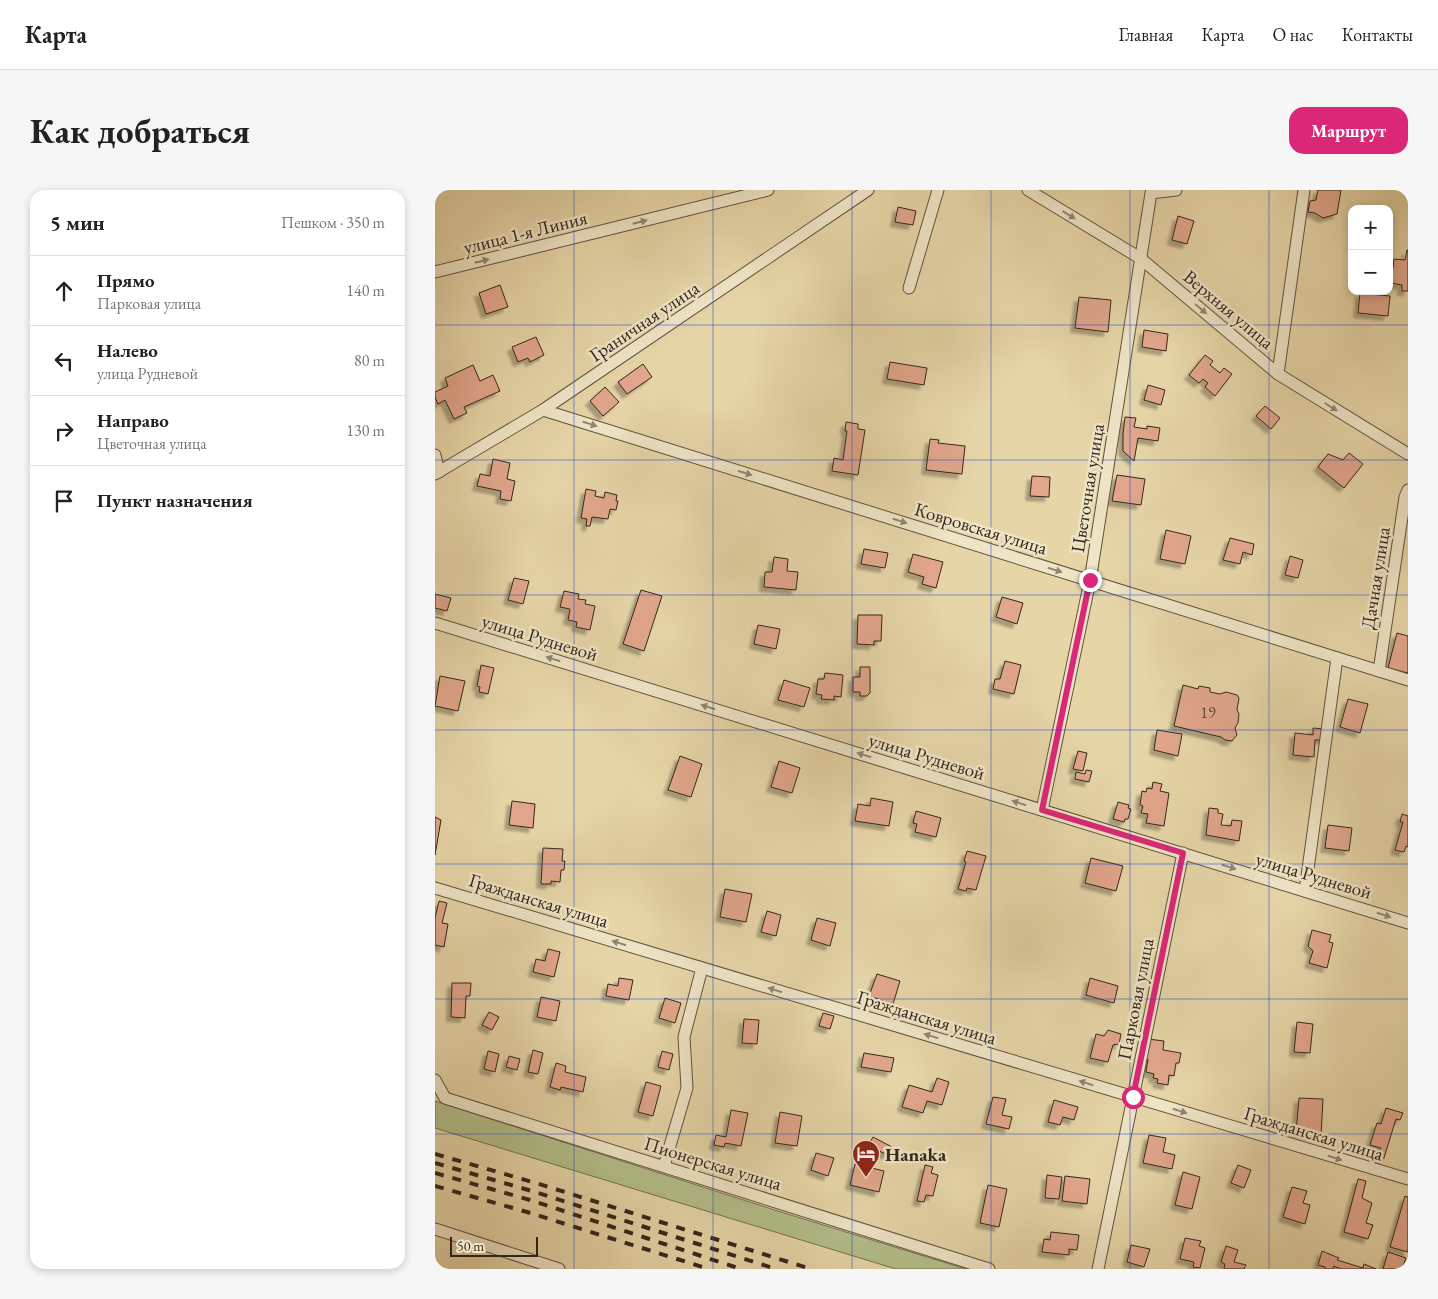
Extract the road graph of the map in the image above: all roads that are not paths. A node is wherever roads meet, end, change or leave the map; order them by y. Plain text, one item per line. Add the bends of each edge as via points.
1 (768, 190) edge
2 (868, 190) edge
3 (939, 190) edge
4 (1028, 190) edge
5 (1176, 190) edge
6 (1304, 190) edge
7 (1140, 258) junction
8 (435, 272) edge
9 (909, 288) dead end
10 (1278, 374) junction
11 (543, 410) junction
12 (1408, 454) edge
13 (435, 455) edge
14 (437, 473) edge
15 (1408, 490) edge
16 (1090, 580) junction
17 (435, 623) edge
18 (1337, 658) junction
19 (1379, 671) junction
20 (1408, 680) edge
21 (1042, 810) junction
22 (1183, 853) junction
23 (435, 888) edge
24 (1305, 891) junction
25 (1408, 923) edge
26 (702, 968) junction
27 (435, 1080) edge
28 (1133, 1097) junction
29 (664, 1166) junction
30 (1404, 1178) edge
31 (435, 1229) edge
32 (559, 1269) edge
33 (989, 1269) edge
34 (1098, 1269) edge

8 -> 1 street, улица 1-я Линия
2 - 11 street, Граничная улица
3 - 9 street
4 -> 7 street, Верхняя улица
5 - 7 street, Цветочная улица via 1151,193
6 - 10 street
7 -> 10 street, Верхняя улица
7 - 16 street, Цветочная улица
10 -> 12 street, Верхняя улица
11 - 14 street, Граничная улица
11 -> 16 street, Ковровская улица
13 - 14 street
15 - 19 street, Дачная улица
16 - 18 street, Ковровская улица
16 - 21 street, Цветочная улица
21 -> 17 street, улица Рудневой
18 - 19 street, Ковровская улица
18 - 24 street
19 - 20 street, Ковровская улица
21 - 22 street, улица Рудневой
22 -> 24 street, улица Рудневой
22 - 28 street, Парковая улица
26 -> 23 street, Гражданская улица
24 -> 25 street, улица Рудневой
28 -> 26 street, Гражданская улица
26 - 29 street via 684,1037 687,1088
27 - 29 street, Пионерская улица via 445,1098
28 -> 30 street, Гражданская улица
28 - 34 street, Парковая улица
29 - 33 street, Пионерская улица
31 - 32 street

